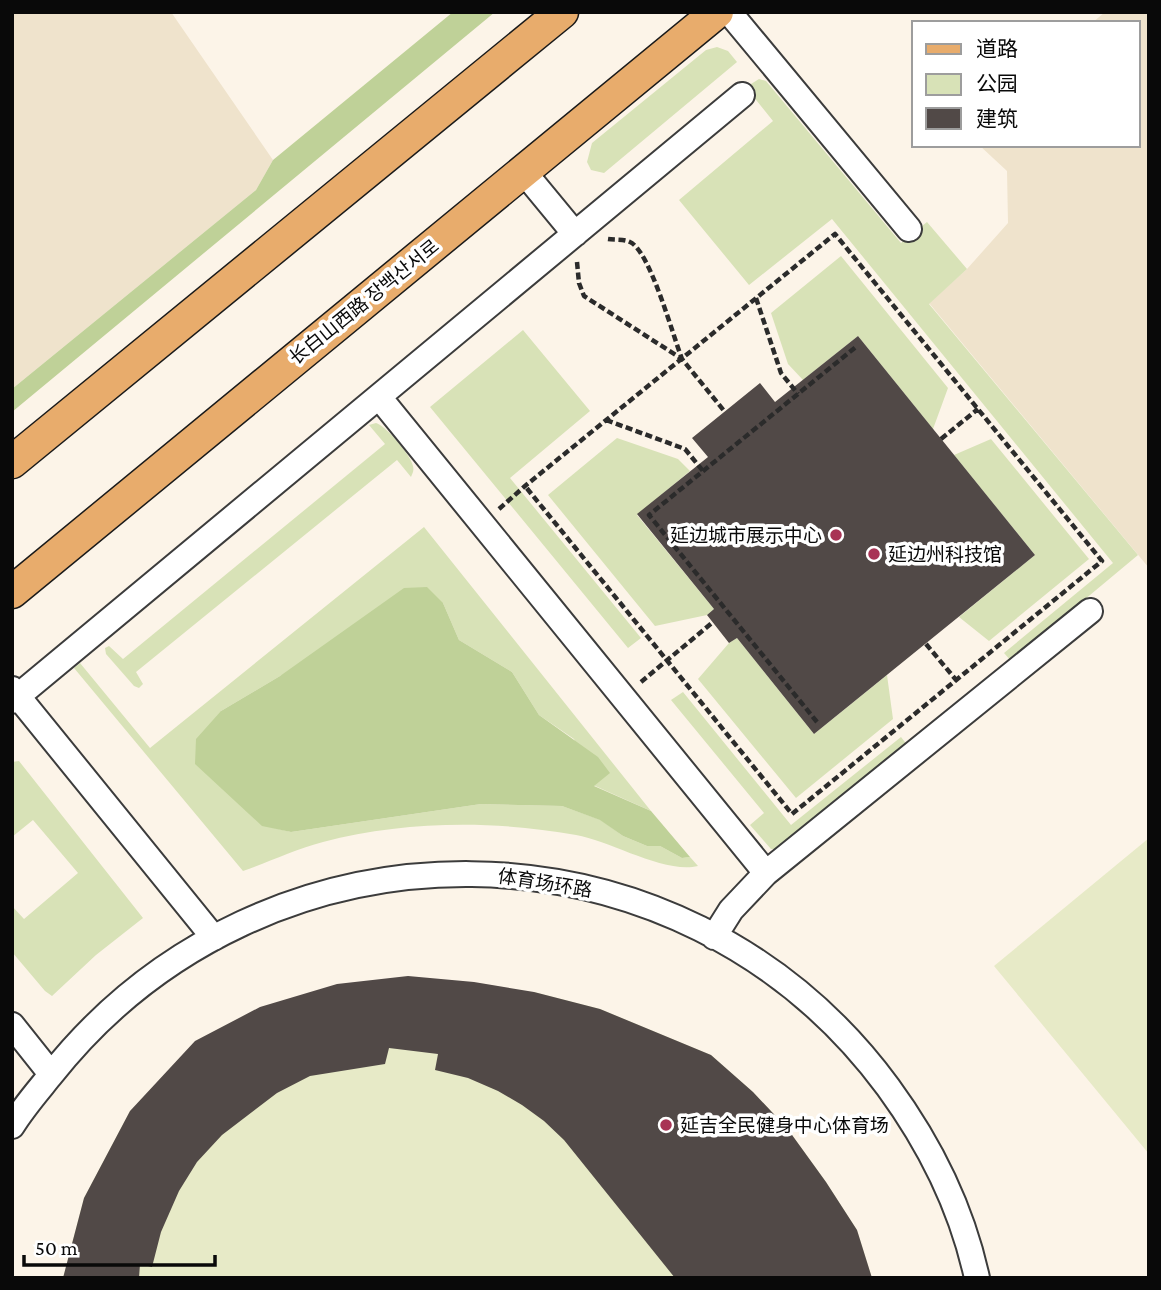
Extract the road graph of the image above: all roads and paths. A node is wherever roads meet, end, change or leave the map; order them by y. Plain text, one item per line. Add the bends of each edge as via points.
1 (562, 12) edge
2 (717, 12) edge
3 (729, 12) edge
4 (742, 95) dead end
5 (523, 171) junction
6 (909, 229) dead end
7 (575, 233) junction
8 (756, 298) junction
9 (857, 346) dead end
10 (682, 359) junction
11 (798, 394) junction
12 (379, 397) junction
13 (978, 409) junction
14 (725, 412) dead end
15 (606, 420) junction
16 (941, 439) dead end
17 (12, 463) edge
18 (703, 471) junction
19 (525, 486) junction
20 (482, 524) junction
21 (12, 592) edge
22 (1090, 611) dead end
23 (713, 622) dead end
24 (926, 644) dead end
25 (667, 661) junction
26 (956, 680) junction
27 (14, 695) edge
28 (623, 696) junction
29 (975, 704) junction
30 (817, 722) dead end
31 (766, 873) junction
32 (214, 937) junction
33 (714, 937) junction
34 (12, 1025) edge
35 (51, 1074) junction
36 (12, 1126) edge
37 (977, 1278) edge

1 - 17 main road
2 - 5 main road, 长白山西路 장백산서로
3 - 6 street
4 - 7 street
5 - 7 street
5 - 21 main road, 长白山西路 장백산서로
7 - 10 path via 584,296
7 - 10 path via 630,242 639,250 650,267
7 - 12 street
8 - 10 path
8 - 11 path via 781,373
8 - 13 path via 835,234
9 - 11 path
10 - 14 path
10 - 15 path
11 - 18 path
12 - 20 street
12 - 27 street
13 - 16 path
13 - 26 path via 1102,561
15 - 18 path via 685,449
15 - 19 path
18 - 30 path via 649,515
19 - 20 path
19 - 25 path
20 - 28 street
22 - 29 street
23 - 25 path
24 - 26 path
25 - 26 path via 792,814
25 - 28 path
26 - 29 path
27 - 32 street
28 - 31 street
29 - 31 street
31 - 33 street via 731,910
32 - 33 street, 体育场环路 via 255,916 342,888 432,874 478,874 568,884 613,895 656,909
32 - 35 street, 体育场环路 via 182,954 124,997 71,1047
33 - 37 street, 体育场环路 via 812,1003 875,1069 908,1115 946,1185
34 - 35 street
35 - 36 street, 体育场环路

